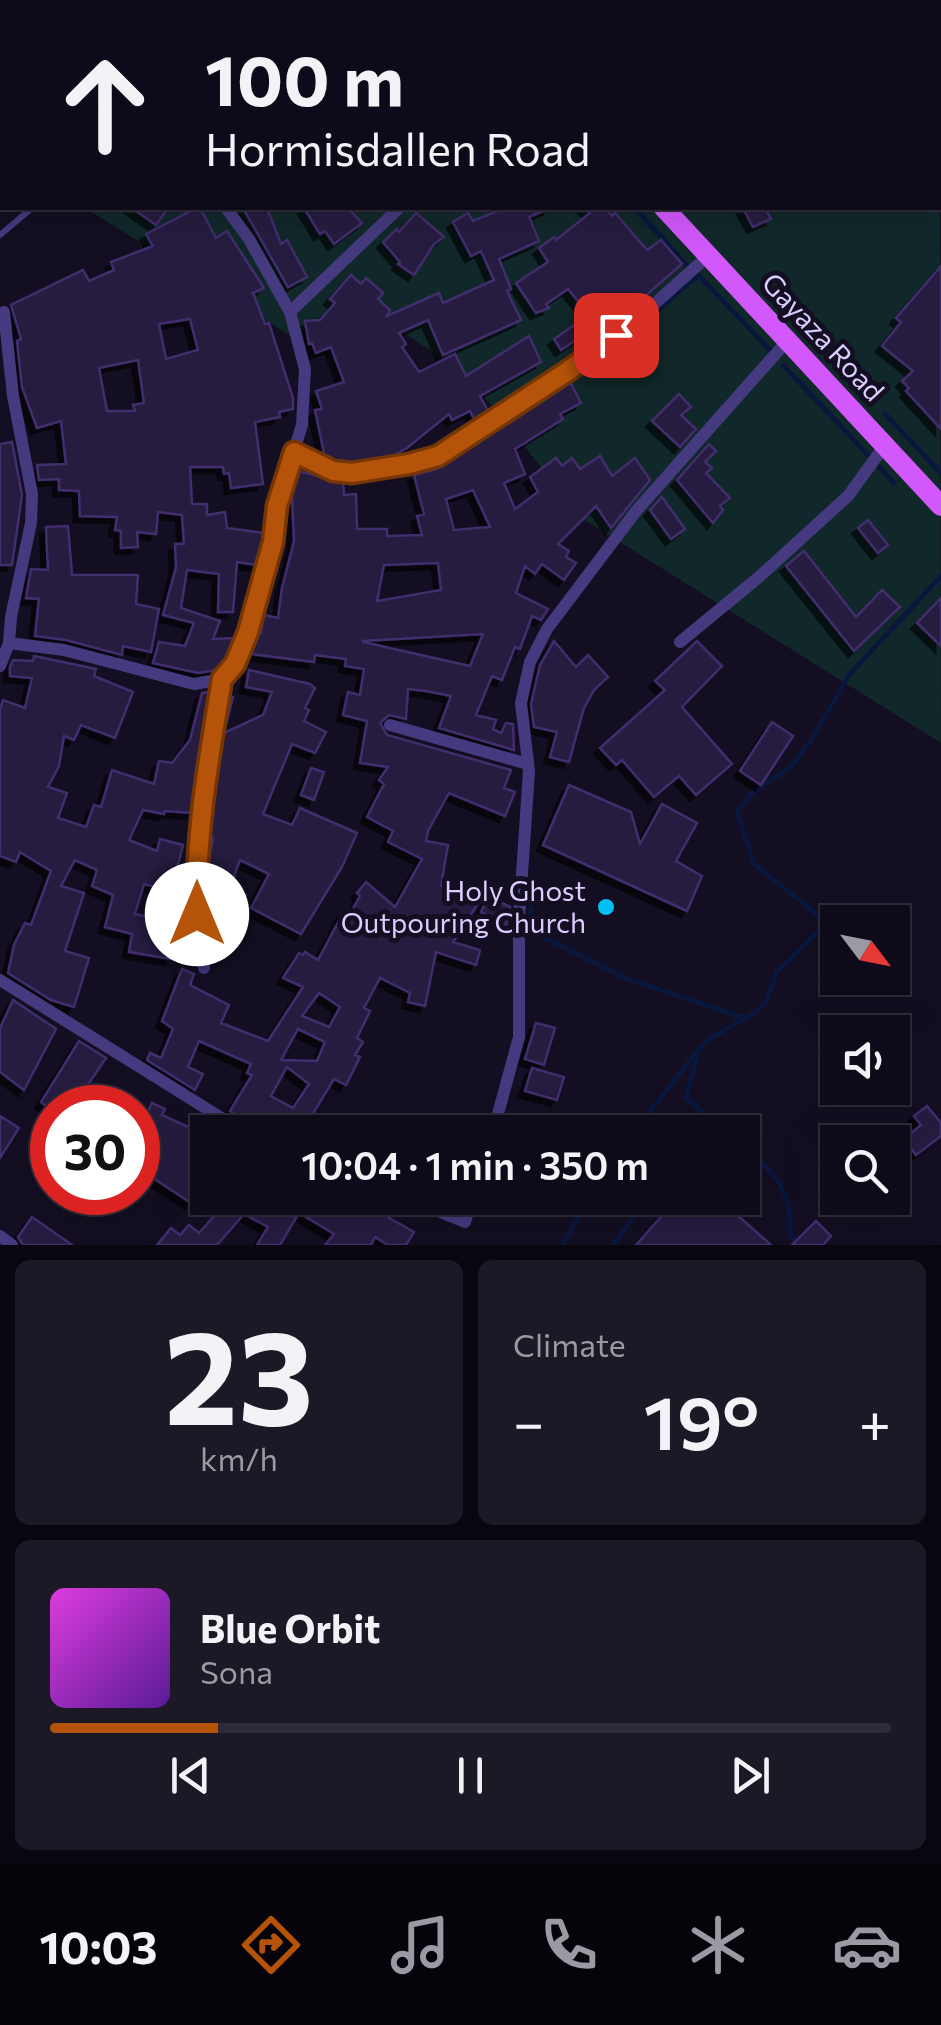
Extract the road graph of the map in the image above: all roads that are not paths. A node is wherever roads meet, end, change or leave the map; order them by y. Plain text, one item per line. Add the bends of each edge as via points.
1 (30, 210) edge
2 (228, 210) edge
3 (394, 210) edge
4 (666, 210) edge
5 (0, 235) edge
6 (709, 255) junction
7 (4, 312) dead end
8 (290, 312) junction
9 (788, 340) junction
10 (886, 445) junction
11 (294, 452) junction
12 (941, 506) edge
13 (680, 642) dead end
14 (9, 643) junction
15 (0, 666) edge
16 (222, 679) junction
17 (390, 725) dead end
18 (528, 764) junction
19 (204, 968) dead end
20 (0, 980) edge
21 (217, 1115) edge
22 (498, 1115) edge
23 (447, 1215) edge
24 (466, 1215) edge
25 (0, 1236) edge
26 (12, 1245) edge

1 - 5 lane
2 - 8 street
3 - 8 street
4 - 6 main road, Gayaza Road
6 - 9 main road, Gayaza Road
6 - 11 street via 568,371 438,456 352,473
7 - 14 street via 32,494
8 - 11 street via 305,370
9 - 10 main road, Gayaza Road
9 - 18 street via 649,496 547,629 530,662 521,703
10 - 12 main road, Gayaza Road
10 - 13 street via 848,496
11 - 16 street via 248,632
14 - 15 street
14 - 16 street via 64,650 194,684
16 - 19 street via 196,876
17 - 18 street
18 - 22 street via 519,1037
20 - 21 street
23 - 24 street via 464,1222
25 - 26 street

